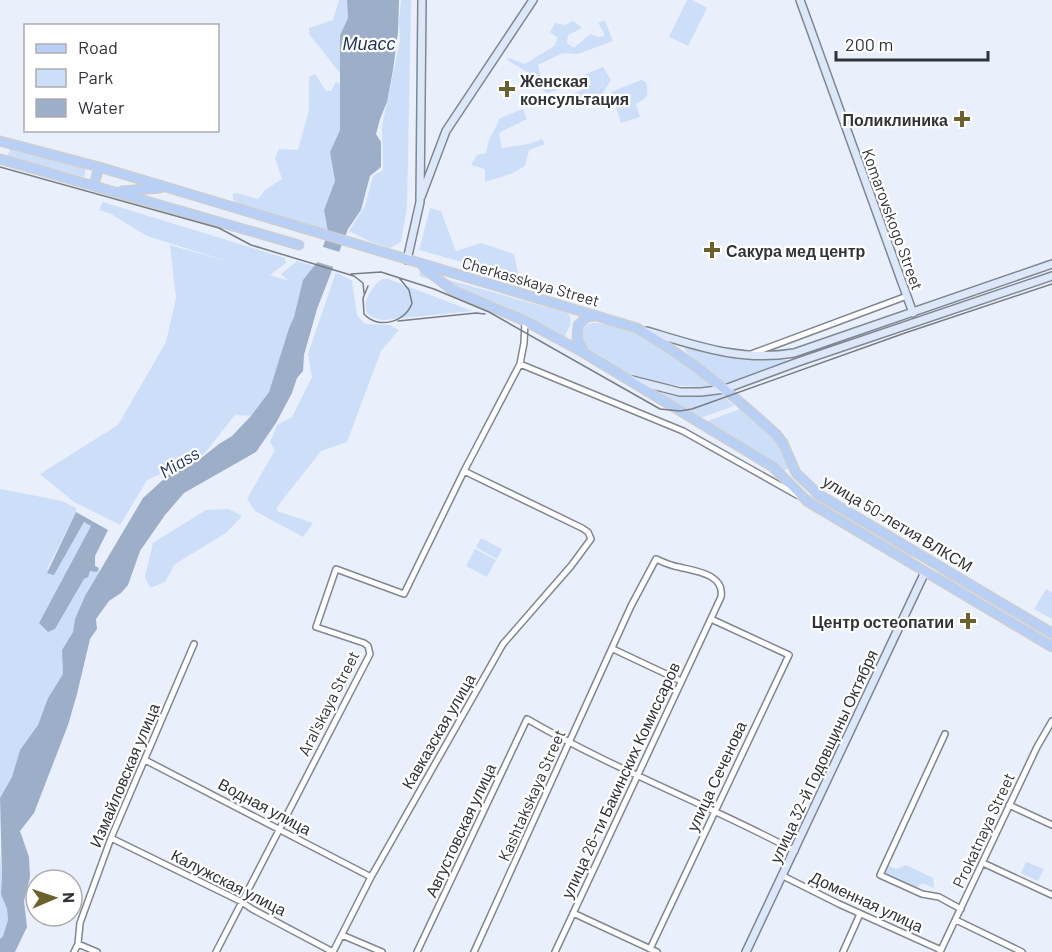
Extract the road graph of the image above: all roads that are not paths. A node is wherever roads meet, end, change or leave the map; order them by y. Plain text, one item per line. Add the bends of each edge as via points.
1 (422, 0) edge
2 (533, 0) edge
3 (800, 0) edge
4 (0, 142) edge
5 (0, 153) edge
6 (0, 159) edge
7 (99, 167) junction
8 (94, 185) junction
9 (167, 188) junction
10 (115, 192) junction
11 (420, 202) junction
12 (299, 245) dead end
13 (406, 260) junction
14 (419, 264) junction
15 (1052, 264) edge
16 (1052, 276) edge
17 (907, 296) junction
18 (913, 312) junction
19 (601, 316) junction
20 (525, 321) junction
21 (916, 322) junction
22 (637, 328) junction
23 (584, 353) junction
24 (746, 356) junction
25 (520, 364) junction
26 (619, 375) junction
27 (725, 389) junction
28 (464, 471) junction
29 (808, 502) junction
30 (656, 559) joint
31 (932, 561) junction
32 (925, 572) junction
33 (711, 619) junction
34 (1052, 633) edge
35 (194, 645) dead end
36 (1052, 647) edge
37 (613, 649) junction
38 (681, 681) junction
39 (1052, 721) edge
40 (945, 734) dead end
41 (569, 743) junction
42 (146, 760) junction
43 (638, 776) junction
44 (1009, 806) junction
45 (715, 811) junction
46 (1052, 825) edge
47 (279, 831) junction
48 (111, 838) junction
49 (795, 851) junction
50 (982, 863) junction
51 (783, 876) junction
52 (371, 877) junction
53 (1052, 895) edge
54 (242, 902) junction
55 (961, 909) junction
56 (573, 913) junction
57 (860, 914) junction
58 (956, 920) junction
59 (342, 935) junction
60 (78, 944) junction
61 (650, 949) junction
62 (940, 951) edge
63 (74, 952) edge
64 (97, 952) edge
65 (216, 952) edge
66 (333, 952) edge
67 (382, 952) edge
68 (417, 952) edge
69 (474, 952) edge
70 (555, 952) edge
71 (657, 952) edge
72 (746, 952) edge
73 (843, 952) edge
74 (1022, 952) edge

1 - 11 main road
2 - 11 main road via 446,131
3 - 17 main road, Komarovskogo Street
4 - 5 main road
4 - 7 main road, Cherkasskaya Street
6 - 8 main road
7 - 8 main road
7 - 9 main road, Cherkasskaya Street
8 - 10 main road
9 - 10 main road
9 - 13 main road, Cherkasskaya Street
10 - 12 main road
11 - 13 main road
13 - 14 main road, Cherkasskaya Street
14 - 19 main road, Cherkasskaya Street
14 - 20 main road, Cherkasskaya Street via 452,290
15 - 18 main road, Cherkasskaya Street
16 - 21 main road, Cherkasskaya Street
17 - 18 main road, Komarovskogo Street
17 - 24 street
18 - 21 main road, Komarovskogo Street
18 - 24 main road, Cherkasskaya Street via 794,353
19 - 22 main road, Cherkasskaya Street
19 - 23 main road via 587,318 578,325 577,338
20 - 23 main road, Cherkasskaya Street
20 - 25 street, Aral'skaya Street
21 - 27 main road, Cherkasskaya Street
22 - 24 main road, Cherkasskaya Street
22 - 27 main road, улица 50-летия ВЛКСМ
23 - 26 main road, Cherkasskaya Street
25 - 28 street, Aral'skaya Street
25 - 29 street via 683,431
26 - 27 main road, Cherkasskaya Street via 680,392
26 - 29 main road, улица 50-летия ВЛКСМ via 773,467
27 - 31 main road, улица 50-летия ВЛКСМ via 776,434 796,473 818,494
28 - 47 street, Aral'skaya Street via 404,594 336,569 316,627 364,643 370,654
28 - 52 street, Кавказская улица via 582,528 591,539 503,644
29 - 32 main road, улица 50-летия ВЛКСМ
30 - 33 street, улица 26-ти Бакинских Комиссаров via 708,575 719,584 721,597
30 - 37 street, Kashtakskaya Street
31 - 32 main road
31 - 34 main road, улица 50-летия ВЛКСМ
32 - 36 main road, улица 50-летия ВЛКСМ
32 - 49 main road, улица 32-й Годовщины Октября
33 - 38 street, улица 26-ти Бакинских Комиссаров
33 - 45 street, улица Сеченова via 789,655
35 - 42 street, Измайловская улица
37 - 38 street
37 - 41 street, Kashtakskaya Street
38 - 43 street, улица 26-ти Бакинских Комиссаров
39 - 44 street, Prokatnaya Street
40 - 55 street, Доменная улица via 880,875
41 - 43 street
41 - 68 street, Августовская улица via 527,719
41 - 69 street, Kashtakskaya Street
42 - 47 street, Водная улица
42 - 48 street, Измайловская улица
43 - 45 street
43 - 56 street, улица 26-ти Бакинских Комиссаров
44 - 46 street
44 - 50 street, Prokatnaya Street
45 - 49 street
45 - 61 street, улица Сеченова
47 - 52 street, Водная улица
47 - 54 street, Aral'skaya Street
48 - 54 street, Калужская улица
48 - 60 street, Измайловская улица via 80,923
49 - 51 main road, улица 32-й Годовщины Октября
50 - 53 street
50 - 55 street, Prokatnaya Street
51 - 57 street, Доменная улица
51 - 72 main road, улица 32-й Годовщины Октября
52 - 59 street, Кавказская улица
54 - 65 street, Aral'skaya Street
54 - 66 street, Калужская улица
55 - 58 street, Prokatnaya Street
56 - 61 street
56 - 70 street, улица 26-ти Бакинских Комиссаров
57 - 62 street, Доменная улица
57 - 73 street
58 - 62 street, Prokatnaya Street
58 - 74 street
59 - 66 street, Кавказская улица
59 - 67 street
60 - 63 street, Измайловская улица
60 - 64 street
61 - 71 street

